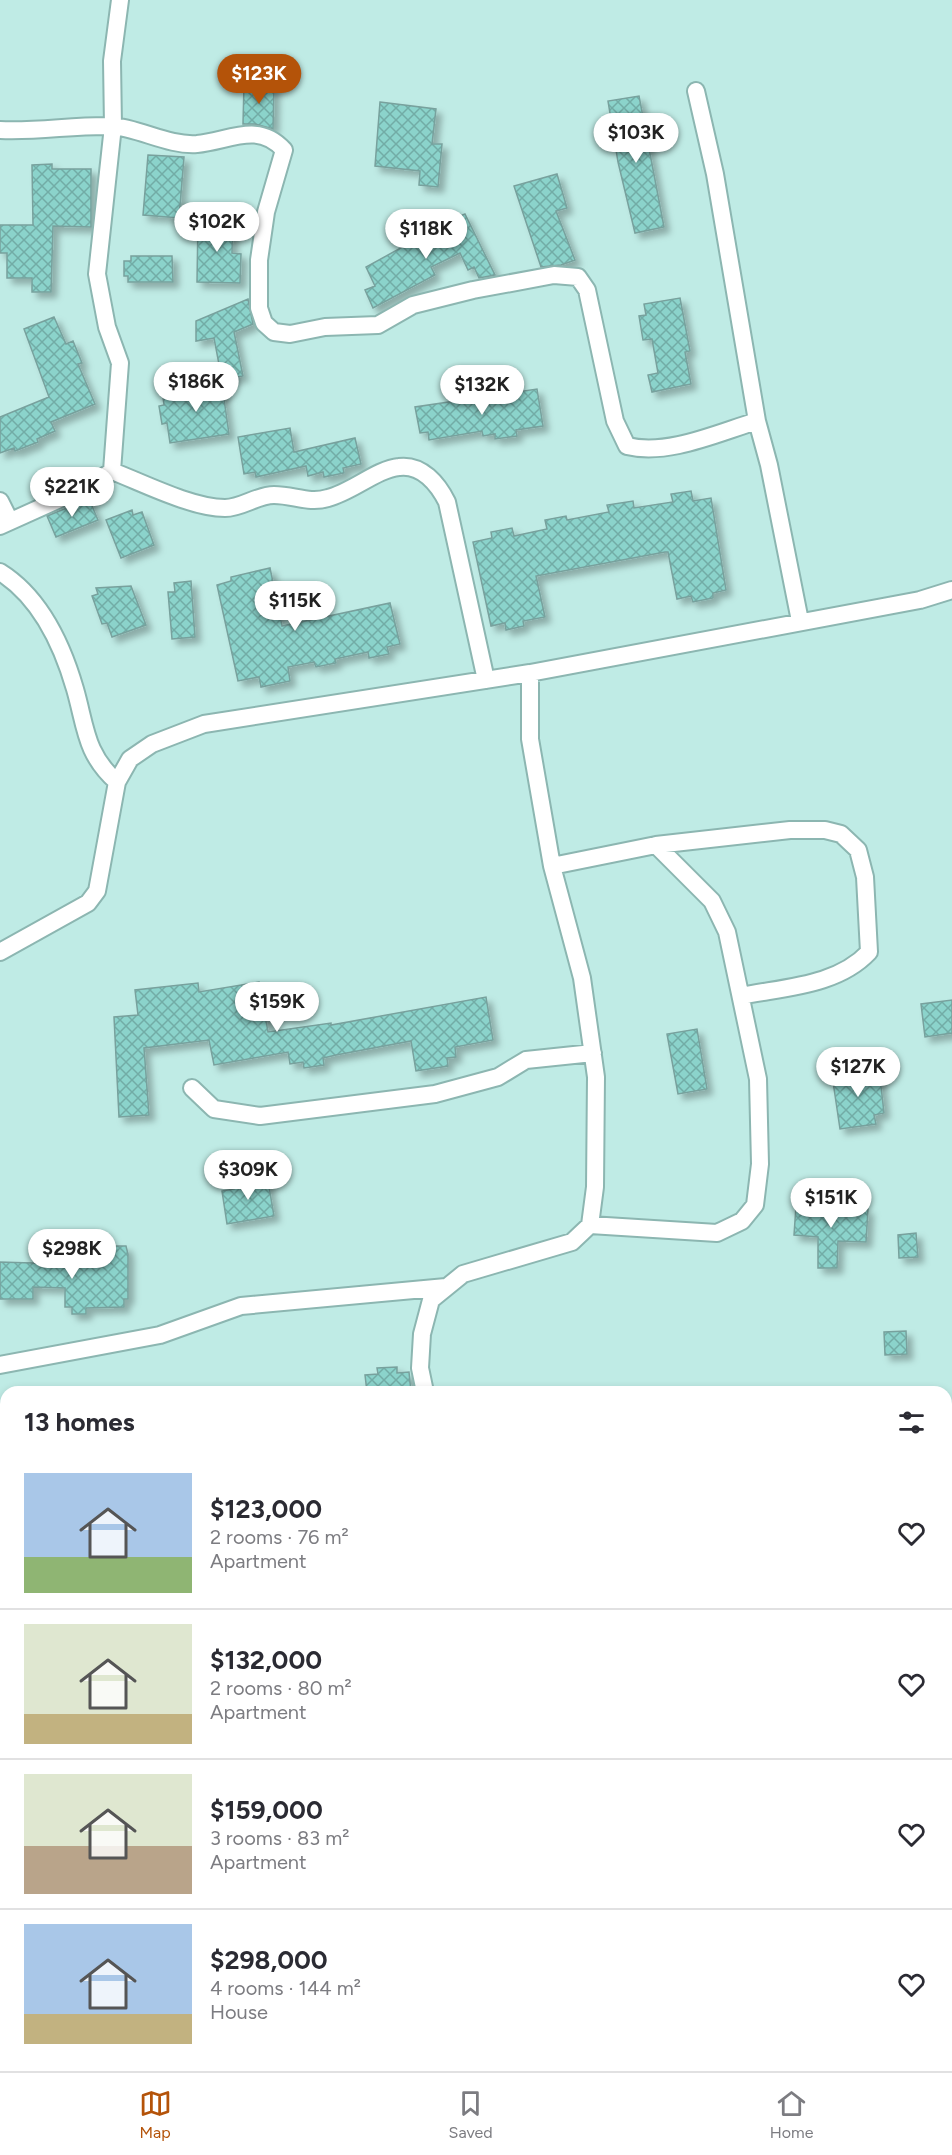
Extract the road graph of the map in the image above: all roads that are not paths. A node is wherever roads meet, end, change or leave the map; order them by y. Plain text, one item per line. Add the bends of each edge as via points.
1 (120, 0) edge
2 (696, 91) dead end
3 (113, 126) junction
4 (0, 130) edge
5 (757, 420) junction
6 (112, 471) junction
7 (0, 501) edge
8 (5, 524) edge
9 (0, 572) edge
10 (952, 590) edge
11 (800, 621) junction
12 (530, 673) junction
13 (486, 680) junction
14 (117, 782) junction
15 (656, 845) junction
16 (552, 867) junction
17 (0, 952) edge
18 (741, 996) junction
19 (593, 1053) junction
20 (192, 1088) dead end
21 (590, 1225) junction
22 (447, 1287) junction
23 (0, 1365) edge
24 (424, 1386) edge

1 - 3 street via 112,61
2 - 5 street via 715,174
3 - 4 street
3 - 5 street via 196,144 256,134 273,138 284,150 266,212 259,260 259,308 264,323 274,332 290,334 342,325 378,325 413,305 473,290 554,274 578,277 587,290 615,421 627,446 645,450 683,443
3 - 6 street via 97,274 107,327 120,363
5 - 11 street
6 - 8 street via 93,484
6 - 13 street via 176,497 225,508 274,495 314,502 346,493 400,466 422,472 437,483 447,502
7 - 8 street
9 - 14 street via 19,584 34,601 63,656 89,747 101,768
10 - 11 street via 920,600
11 - 12 street
12 - 13 street
12 - 16 street via 530,739
13 - 14 street via 204,724 152,744 130,759
14 - 17 street via 97,891 75,912
15 - 16 street
15 - 18 street via 712,901 720,915
15 - 18 street via 790,830 825,830 841,834 858,850 865,877 869,952 843,973 823,980
16 - 19 street via 582,978
18 - 21 street via 758,1079 760,1164 755,1206 742,1221 717,1233
19 - 20 street via 526,1060 498,1077 435,1094 260,1116 214,1109
19 - 21 street via 596,1187
21 - 22 street via 572,1242 463,1274
22 - 23 street via 241,1306 160,1335
22 - 24 street via 431,1300 422,1334 420,1368

